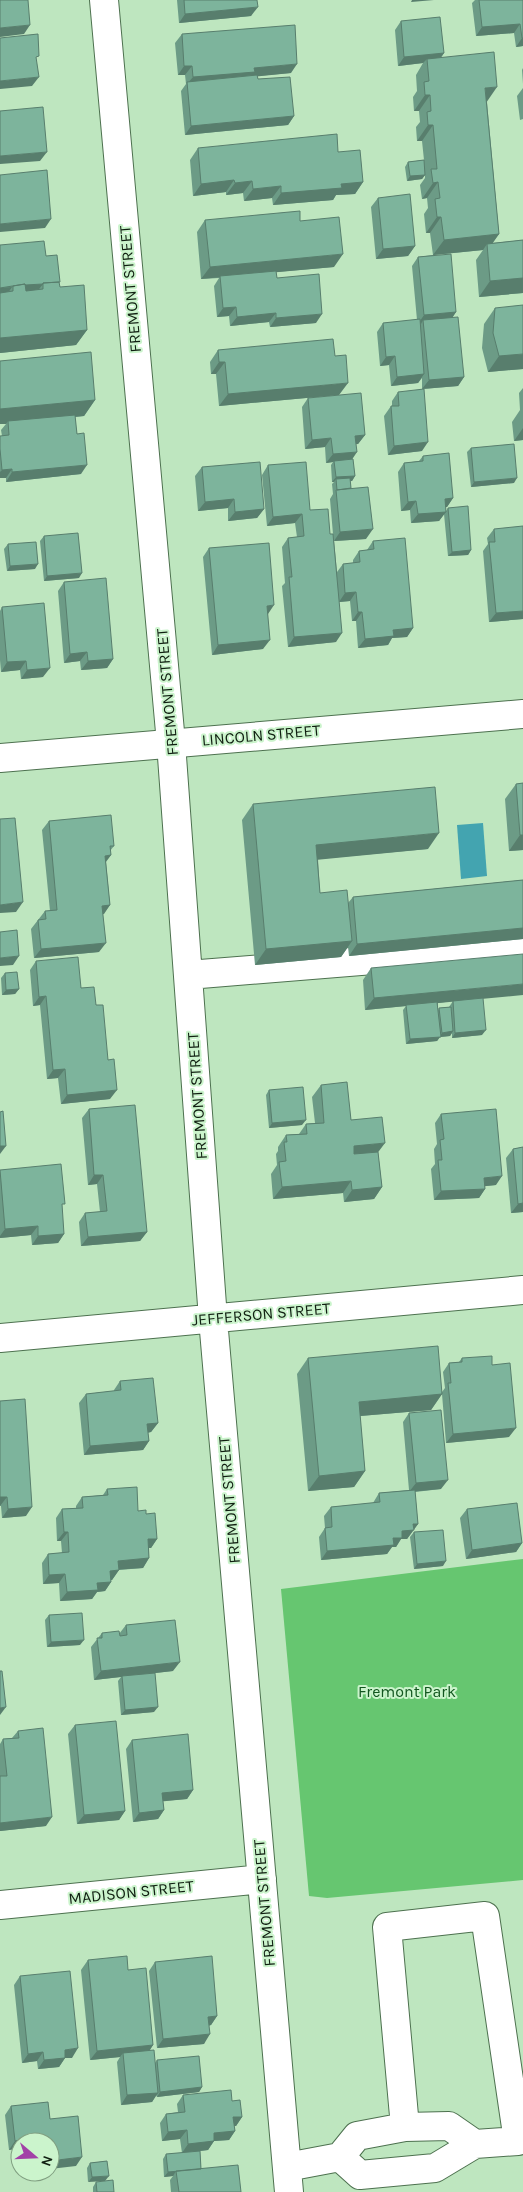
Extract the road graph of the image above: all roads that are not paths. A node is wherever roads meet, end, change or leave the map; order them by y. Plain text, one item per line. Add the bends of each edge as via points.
1 (104, 0) edge
2 (523, 714) edge
3 (171, 743) junction
4 (0, 758) edge
5 (523, 948) edge
6 (188, 975) junction
7 (523, 1290) edge
8 (213, 1319) junction
9 (0, 1338) edge
10 (262, 1879) junction
11 (0, 1905) edge
12 (405, 2127) junction
13 (476, 2144) junction
14 (340, 2157) junction
15 (288, 2179) edge

1 - 3 street, FREMONT STREET
2 - 3 street, LINCOLN STREET
3 - 4 street, LINCOLN STREET
3 - 6 street, FREMONT STREET
5 - 6 street
6 - 8 street, FREMONT STREET
7 - 8 street, JEFFERSON STREET
8 - 9 street, JEFFERSON STREET
8 - 10 street, FREMONT STREET
10 - 11 street, MADISON STREET
10 - 15 street, FREMONT STREET
12 - 13 street via 449,2126
12 - 13 street via 387,1927 485,1916 518,2141
12 - 14 street via 357,2136
13 - 14 street via 435,2168 360,2175
14 - 15 street

